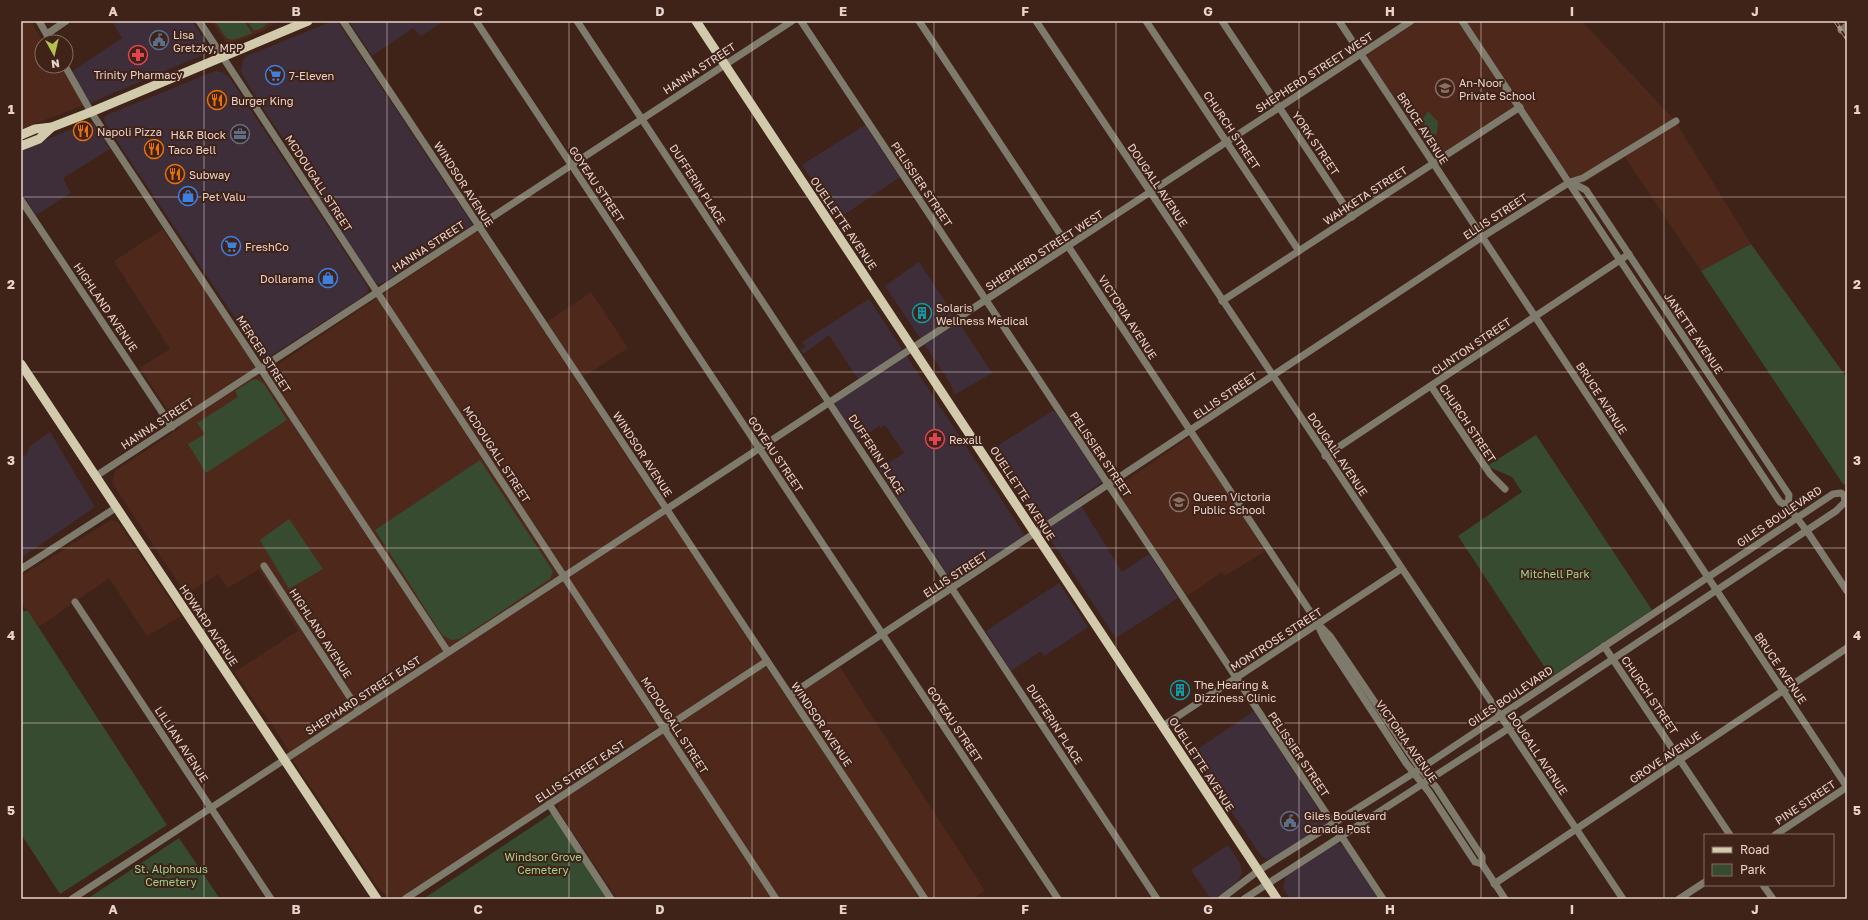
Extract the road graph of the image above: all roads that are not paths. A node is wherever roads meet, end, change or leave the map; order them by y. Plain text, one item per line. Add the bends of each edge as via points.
1 (39, 21) edge
2 (66, 21) edge
3 (199, 21) edge
4 (308, 21) edge
5 (343, 21) edge
6 (476, 21) edge
7 (577, 21) edge
8 (696, 21) edge
9 (792, 21) edge
10 (801, 21) edge
11 (919, 21) edge
12 (1036, 21) edge
13 (1146, 21) edge
14 (1222, 21) edge
15 (1339, 21) edge
16 (1411, 21) edge
17 (1462, 21) edge
18 (47, 34) joint
19 (1361, 54) junction
20 (222, 56) junction
21 (725, 64) junction
22 (70, 74) edge
23 (1520, 107) junction
24 (1280, 108) junction
25 (91, 112) junction
26 (642, 119) junction
27 (1676, 121) dead end
28 (52, 127) junction
29 (21, 135) edge
30 (1228, 143) junction
31 (21, 146) edge
32 (1434, 163) junction
33 (571, 165) junction
34 (1570, 182) junction
35 (1150, 193) junction
36 (21, 200) edge
37 (1352, 217) junction
38 (479, 226) junction
39 (1482, 237) junction
40 (1068, 247) junction
41 (1299, 251) junction
42 (1629, 254) junction
43 (1619, 261) junction
44 (377, 293) junction
45 (986, 301) junction
46 (1222, 302) junction
47 (1535, 317) junction
48 (913, 348) junction
49 (21, 364) edge
50 (261, 369) junction
51 (1272, 376) junction
52 (1430, 386) junction
53 (830, 403) junction
54 (172, 427) junction
55 (1190, 431) junction
56 (759, 448) junction
57 (1325, 456) junction
58 (96, 476) junction
59 (1108, 486) junction
60 (1505, 489) dead end
61 (1788, 506) junction
62 (116, 507) junction
63 (666, 509) junction
64 (1797, 518) junction
65 (1806, 530) junction
66 (1036, 534) junction
67 (264, 566) dead end
68 (21, 570) edge
69 (1401, 570) junction
70 (564, 576) junction
71 (1707, 578) junction
72 (952, 589) junction
73 (1716, 591) junction
74 (1847, 591) edge
75 (75, 602) dead end
76 (1318, 625) junction
77 (883, 635) junction
78 (1604, 646) junction
79 (1847, 648) edge
80 (448, 652) junction
81 (1613, 659) junction
82 (767, 661) junction
83 (1236, 678) junction
84 (1783, 691) junction
85 (790, 696) junction
86 (359, 711) junction
87 (1499, 716) junction
88 (1163, 726) junction
89 (664, 728) junction
90 (1508, 728) junction
91 (284, 760) junction
92 (1680, 760) junction
93 (1420, 769) junction
94 (1413, 773) junction
95 (1429, 779) junction
96 (1422, 784) junction
97 (1847, 787) edge
98 (549, 804) junction
99 (211, 808) junction
100 (1334, 824) junction
101 (1576, 829) junction
102 (1729, 834) edge
103 (1776, 834) edge
104 (1342, 836) junction
105 (1482, 864) junction
106 (1258, 871) junction
107 (1704, 883) edge
108 (1268, 884) junction
109 (1494, 884) junction
110 (1764, 886) edge
111 (72, 899) edge
112 (271, 899) edge
113 (377, 899) edge
114 (405, 899) edge
115 (611, 899) edge
116 (776, 899) edge
117 (925, 899) edge
118 (1058, 899) edge
119 (1158, 899) edge
120 (1221, 899) edge
121 (1244, 899) edge
122 (1277, 899) edge
123 (1383, 899) edge
124 (1504, 899) edge
125 (1623, 899) edge
126 (1679, 899) edge
127 (1773, 899) edge

1 - 18 street
2 - 18 street
3 - 20 street, MCDOUGALL STREET
4 - 20 main road
5 - 38 street, WINDSOR AVENUE
6 - 33 street, GOYEAU STREET
7 - 26 street, DUFFERIN PLACE
8 - 21 main road, OUELLETTE AVENUE
9 - 21 street, HANNA STREET
10 - 45 street, PELISSIER STREET
11 - 40 street, VICTORIA AVENUE
12 - 35 street, DOUGALL AVENUE
13 - 30 street, CHURCH STREET
14 - 24 street, YORK STREET
15 - 19 street, BRUCE AVENUE
16 - 19 street, SHEPHERD STREET WEST
17 - 23 street, JANETTE AVENUE
19 - 24 street, SHEPHERD STREET WEST
19 - 32 street, BRUCE AVENUE
20 - 25 main road
20 - 44 street, MCDOUGALL STREET
21 - 26 street, HANNA STREET
21 - 48 main road, OUELLETTE AVENUE
22 - 25 street, MERCER STREET
23 - 32 street, WAHKETA STREET
23 - 34 street, JANETTE AVENUE
24 - 30 street, SHEPHERD STREET WEST
24 - 37 street, YORK STREET
25 - 28 main road
25 - 50 street, MERCER STREET
26 - 33 street, HANNA STREET
26 - 53 street, DUFFERIN PLACE
27 - 34 street, ELLIS STREET via 1583,178
28 - 29 main road via 35,129
28 - 31 main road via 38,139
30 - 35 street, SHEPHERD STREET WEST
30 - 41 street, CHURCH STREET
32 - 37 street, WAHKETA STREET
32 - 39 street, BRUCE AVENUE
33 - 38 street, HANNA STREET
33 - 56 street, GOYEAU STREET
34 - 39 street, ELLIS STREET
34 - 42 street, JANETTE AVENUE via 1586,190
34 - 43 street, JANETTE AVENUE
35 - 40 street, SHEPHERD STREET WEST
35 - 46 street, DOUGALL AVENUE
36 - 54 street, HIGHLAND AVENUE
37 - 41 street, WAHKETA STREET
38 - 44 street, HANNA STREET
38 - 63 street, WINDSOR AVENUE
39 - 47 street, BRUCE AVENUE
39 - 51 street, ELLIS STREET
40 - 45 street, SHEPHERD STREET WEST
40 - 55 street, VICTORIA AVENUE
41 - 46 street, WAHKETA STREET
42 - 43 street, CLINTON STREET
42 - 61 street, JANETTE AVENUE via 1789,495
43 - 47 street, CLINTON STREET
43 - 61 street, JANETTE AVENUE via 1780,502
44 - 50 street, HANNA STREET
44 - 70 street, MCDOUGALL STREET
45 - 48 street, SHEPHERD STREET WEST
45 - 59 street, PELISSIER STREET
46 - 51 street, DOUGALL AVENUE
47 - 52 street, CLINTON STREET
47 - 71 street, BRUCE AVENUE
48 - 53 street, SHEPHERD STREET WEST
48 - 66 main road, OUELLETTE AVENUE
49 - 58 main road, HOWARD AVENUE
50 - 54 street, HANNA STREET
50 - 80 street, MERCER STREET
51 - 55 street, ELLIS STREET
51 - 57 street, DOUGALL AVENUE
52 - 57 street, CLINTON STREET
52 - 60 street, CHURCH STREET via 1490,474
53 - 56 street, SHEPHERD STREET WEST
53 - 72 street, DUFFERIN PLACE
54 - 58 street, HANNA STREET
55 - 59 street, ELLIS STREET
55 - 76 street, VICTORIA AVENUE
56 - 63 street, SHEPHERD STREET WEST
56 - 77 street, GOYEAU STREET
57 - 69 street, DOUGALL AVENUE
58 - 62 main road, HOWARD AVENUE
59 - 66 street, ELLIS STREET
59 - 83 street, PELISSIER STREET
61 - 64 street, JANETTE AVENUE
62 - 68 street
62 - 91 main road, HOWARD AVENUE
63 - 70 street, SHEPHARD STREET EAST
63 - 82 street, WINDSOR AVENUE
64 - 65 street, JANETTE AVENUE
64 - 65 street, GILES BOULEVARD via 1833,494 1844,495 1845,502 1842,507
64 - 71 street, GILES BOULEVARD
65 - 73 street, GILES BOULEVARD
65 - 74 street, JANETTE AVENUE
66 - 72 street, ELLIS STREET
66 - 88 main road, OUELLETTE AVENUE
67 - 86 street, HIGHLAND AVENUE
69 - 76 street, MONTROSE STREET
69 - 87 street, DOUGALL AVENUE
70 - 80 street, SHEPHARD STREET EAST
70 - 89 street, MCDOUGALL STREET
71 - 73 street, BRUCE AVENUE
71 - 78 street, GILES BOULEVARD
72 - 77 street, ELLIS STREET
72 - 119 street, DUFFERIN PLACE
73 - 81 street, GILES BOULEVARD
73 - 84 street, BRUCE AVENUE
75 - 99 street, LILLIAN AVENUE
76 - 83 street, MONTROSE STREET
76 - 93 street, VICTORIA AVENUE via 1330,636
76 - 94 street, VICTORIA AVENUE
77 - 85 street, ELLIS STREET
77 - 118 street, GOYEAU STREET
78 - 81 street, CHURCH STREET
78 - 87 street, GILES BOULEVARD
79 - 84 street, GROVE AVENUE
80 - 86 street, SHEPHARD STREET EAST
81 - 90 street, GILES BOULEVARD
81 - 92 street, CHURCH STREET
82 - 85 street, WINDSOR AVENUE
82 - 89 street, ELLIS STREET EAST
83 - 88 street, MONTROSE STREET
83 - 100 street, PELISSIER STREET
84 - 92 street, GROVE AVENUE
84 - 97 street, BRUCE AVENUE
85 - 117 street, WINDSOR AVENUE
86 - 91 street, SHEPHARD STREET EAST
87 - 90 street, DOUGALL AVENUE
87 - 93 street, GILES BOULEVARD
88 - 106 main road, OUELLETTE AVENUE
89 - 98 street, ELLIS STREET EAST
89 - 116 street, MCDOUGALL STREET
90 - 95 street, GILES BOULEVARD
90 - 101 street, DOUGALL AVENUE
91 - 99 street, SHEPHARD STREET EAST
91 - 113 main road, HOWARD AVENUE
92 - 101 street, GROVE AVENUE
92 - 102 street, CHURCH STREET
93 - 94 street, GILES BOULEVARD
93 - 95 street, VICTORIA AVENUE
94 - 96 street, VICTORIA AVENUE
94 - 100 street, GILES BOULEVARD
95 - 96 street, GILES BOULEVARD
95 - 105 street, VICTORIA AVENUE via 1482,857
96 - 104 street, GILES BOULEVARD
96 - 105 street, VICTORIA AVENUE via 1475,862
97 - 103 street, PINE STREET
98 - 114 street, ELLIS STREET EAST
98 - 115 street
99 - 111 street, SHEPHARD STREET EAST
99 - 112 street, LILLIAN AVENUE
100 - 104 street, PELISSIER STREET
100 - 106 street, GILES BOULEVARD
101 - 109 street, GROVE AVENUE
101 - 125 street, DOUGALL AVENUE
104 - 108 street, GILES BOULEVARD
104 - 123 street, PELISSIER STREET
105 - 109 street, VICTORIA AVENUE
106 - 108 main road, OUELLETTE AVENUE
106 - 120 street, GILES BOULEVARD
107 - 126 street
108 - 121 street, GILES BOULEVARD
108 - 122 main road, OUELLETTE AVENUE
109 - 124 street, VICTORIA AVENUE
110 - 127 street

